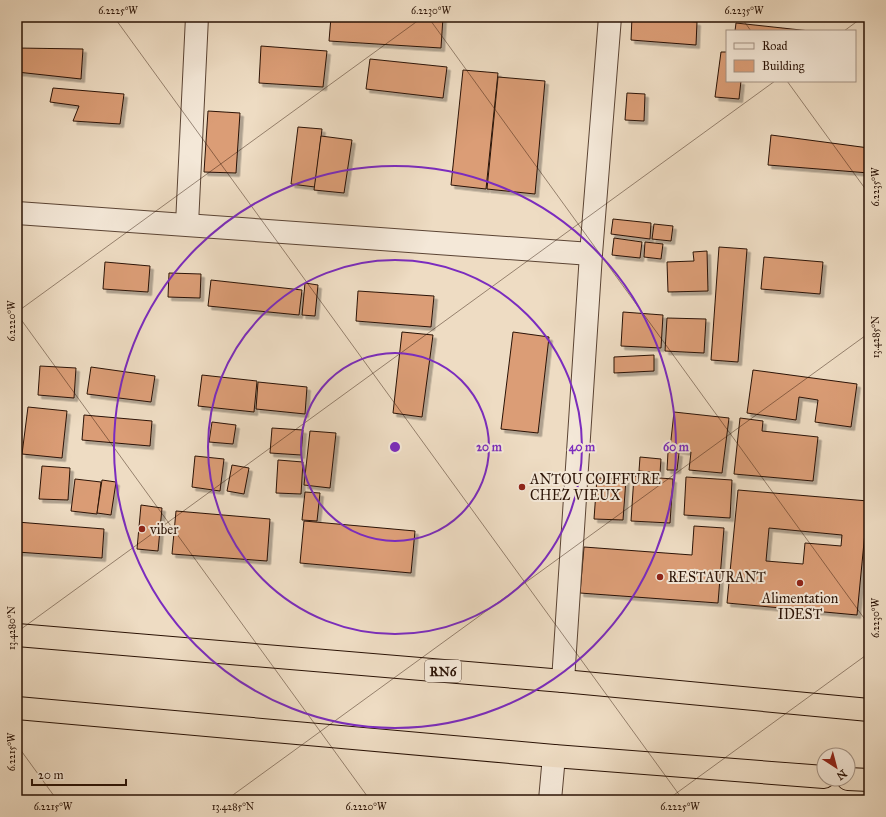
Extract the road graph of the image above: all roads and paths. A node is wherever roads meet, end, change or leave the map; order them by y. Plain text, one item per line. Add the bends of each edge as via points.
1 (198, 17) edge
2 (610, 17) edge
3 (17, 213) edge
4 (187, 224) junction
5 (591, 254) junction
6 (17, 635) edge
7 (563, 681) junction
8 (17, 708) edge
9 (869, 710) edge
10 (554, 756) junction
11 (816, 776) edge
12 (856, 779) edge
13 (869, 780) edge
14 (550, 800) edge

1 - 4 street
2 - 5 street
3 - 4 street
4 - 5 street
5 - 7 street
6 - 7 highway, RN6
7 - 9 highway, RN6
8 - 10 highway
10 - 11 highway
10 - 14 street
12 - 13 highway

